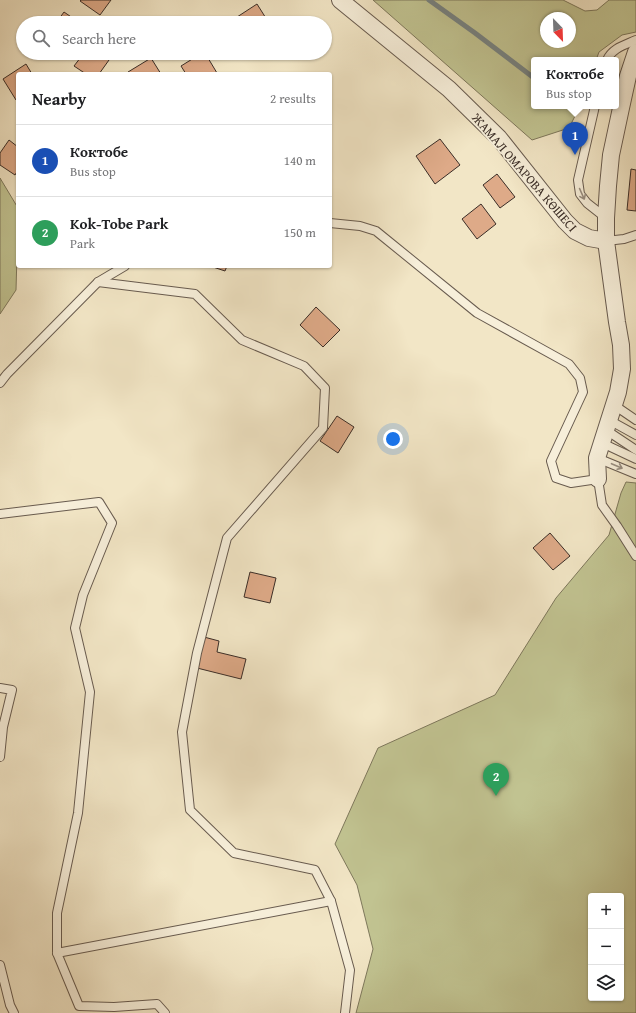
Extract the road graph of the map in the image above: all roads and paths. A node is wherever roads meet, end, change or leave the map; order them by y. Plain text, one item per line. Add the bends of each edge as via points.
1 (340, 0) edge
2 (636, 40) edge
3 (636, 52) edge
4 (608, 57) edge
5 (632, 83) edge
6 (594, 109) edge
7 (606, 218) junction
8 (332, 223) edge
9 (636, 235) edge
10 (606, 241) junction
11 (122, 268) edge
12 (98, 282) junction
13 (0, 383) edge
14 (636, 420) edge
15 (606, 431) junction
16 (636, 435) edge
17 (635, 449) edge
18 (636, 459) edge
19 (636, 474) edge
20 (598, 479) junction
21 (0, 514) edge
22 (636, 556) edge
23 (0, 688) edge
24 (0, 757) edge
25 (331, 901) junction
26 (57, 953) junction
27 (0, 965) edge
28 (14, 1013) edge
29 (166, 1013) edge
30 (345, 1013) edge

1 - 10 street, ЖАМАЛ ОМАРОВА КӨШЕСІ via 471,110 499,138 575,231 589,238
2 - 4 lane via 617,48
3 - 5 street
5 - 7 street via 621,108 611,155
6 -> 7 lane via 578,180 580,194 587,204
7 - 10 street
8 - 20 lane via 360,226 376,231 477,313 569,364 580,378 583,392 552,461 556,478 571,484
9 - 10 lane
10 - 15 street via 622,369
11 - 12 lane
12 - 13 lane
12 - 25 lane via 195,294 242,340 304,366 325,388 323,428 227,538 197,653 182,732 190,810 234,853 315,870
14 - 15 lane
15 - 16 lane
15 - 17 lane
15 - 18 lane
15 -> 19 lane
15 - 20 street
20 - 22 lane via 602,505
21 - 26 lane via 99,502 112,523 83,595 75,628 90,692 78,813 58,913
23 - 24 lane via 12,690 3,727
25 - 26 lane
25 - 30 lane via 350,970
26 - 29 lane via 79,1006 157,1004
27 - 28 lane

